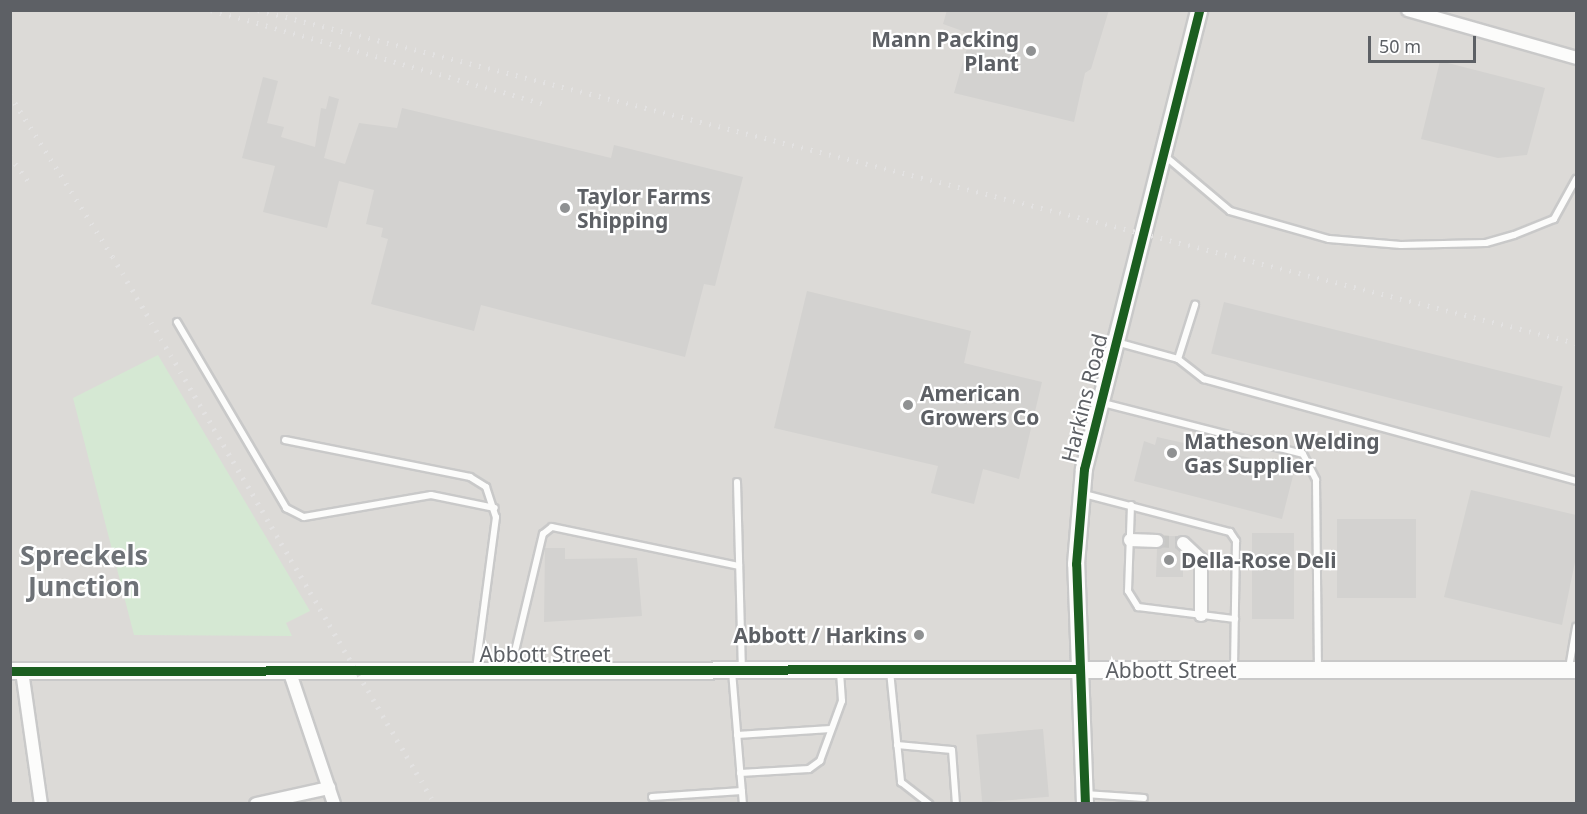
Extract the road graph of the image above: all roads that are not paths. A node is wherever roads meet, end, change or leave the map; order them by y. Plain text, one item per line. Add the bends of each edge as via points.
1 (1199, 10) edge
2 (1408, 10) edge
3 (1576, 58) edge
4 (1163, 153) junction
5 (1576, 179) edge
6 (1195, 305) dead end
7 (177, 322) dead end
8 (1116, 342) junction
9 (1178, 359) junction
10 (1101, 402) junction
11 (285, 440) dead end
12 (1576, 481) edge
13 (737, 482) dead end
14 (1081, 493) junction
15 (1131, 505) junction
16 (495, 508) junction
17 (1130, 540) junction
18 (1157, 541) tunnel mouth
19 (1183, 543) dead end
20 (739, 566) junction
21 (1201, 615) junction
22 (1235, 619) junction
23 (1576, 627) edge
24 (1080, 669) junction
25 (840, 670) junction
26 (890, 670) junction
27 (1234, 670) junction
28 (1318, 670) junction
29 (1573, 670) edge
30 (16, 671) edge
31 (737, 671) junction
32 (476, 672) junction
33 (510, 672) junction
34 (290, 673) junction
35 (831, 729) junction
36 (737, 735) junction
37 (897, 745) junction
38 (740, 773) junction
39 (329, 788) junction
40 (742, 791) junction
41 (652, 797) dead end
42 (1144, 798) dead end
43 (1085, 799) edge
44 (41, 804) edge
45 (256, 804) edge
46 (334, 804) edge
47 (743, 804) edge
48 (929, 804) edge
49 (956, 804) edge

1 - 4 main road, Harkins Road
2 - 3 street
4 - 5 lane via 1230,211 1329,239 1401,245 1486,243 1514,236 1554,219
4 - 8 main road, Harkins Road
6 - 9 lane
7 - 16 lane via 286,508 304,517 431,495
8 - 9 lane
8 - 10 main road, Harkins Road
9 - 12 lane via 1204,379
10 - 14 main road, Harkins Road
10 - 28 lane via 1303,454 1316,480
11 - 16 lane via 470,477 486,487
13 - 20 lane
14 - 15 lane
14 - 24 main road, Harkins Road via 1076,564
15 - 17 lane
15 - 22 lane via 1230,532 1236,541
16 - 32 lane
17 - 18 street
17 - 21 lane via 1128,591 1138,607
19 - 21 street via 1201,560
20 - 31 lane
20 - 33 lane via 552,527 543,534
21 - 22 lane
22 - 27 lane
23 - 29 lane
24 - 26 main road, Abbott Street
24 - 27 main road, Abbott Street
24 - 43 main road, Harkins Road
25 - 26 main road, Abbott Street
25 - 31 main road, Abbott Street
25 - 35 lane via 842,701
26 - 37 lane
27 - 28 main road, Abbott Street
28 - 29 main road, Abbott Street
30 - 34 main road, Abbott Street
30 - 44 street
31 - 33 main road, Abbott Street
31 - 36 lane
32 - 33 main road, Abbott Street
32 - 34 main road, Abbott Street
34 - 39 street
35 - 36 lane
35 - 38 lane via 820,761 809,769
36 - 38 lane
37 - 48 lane via 901,782
37 - 49 lane via 952,750
38 - 40 lane
39 - 45 street
39 - 46 street
40 - 41 lane
40 - 47 lane
42 - 43 lane

